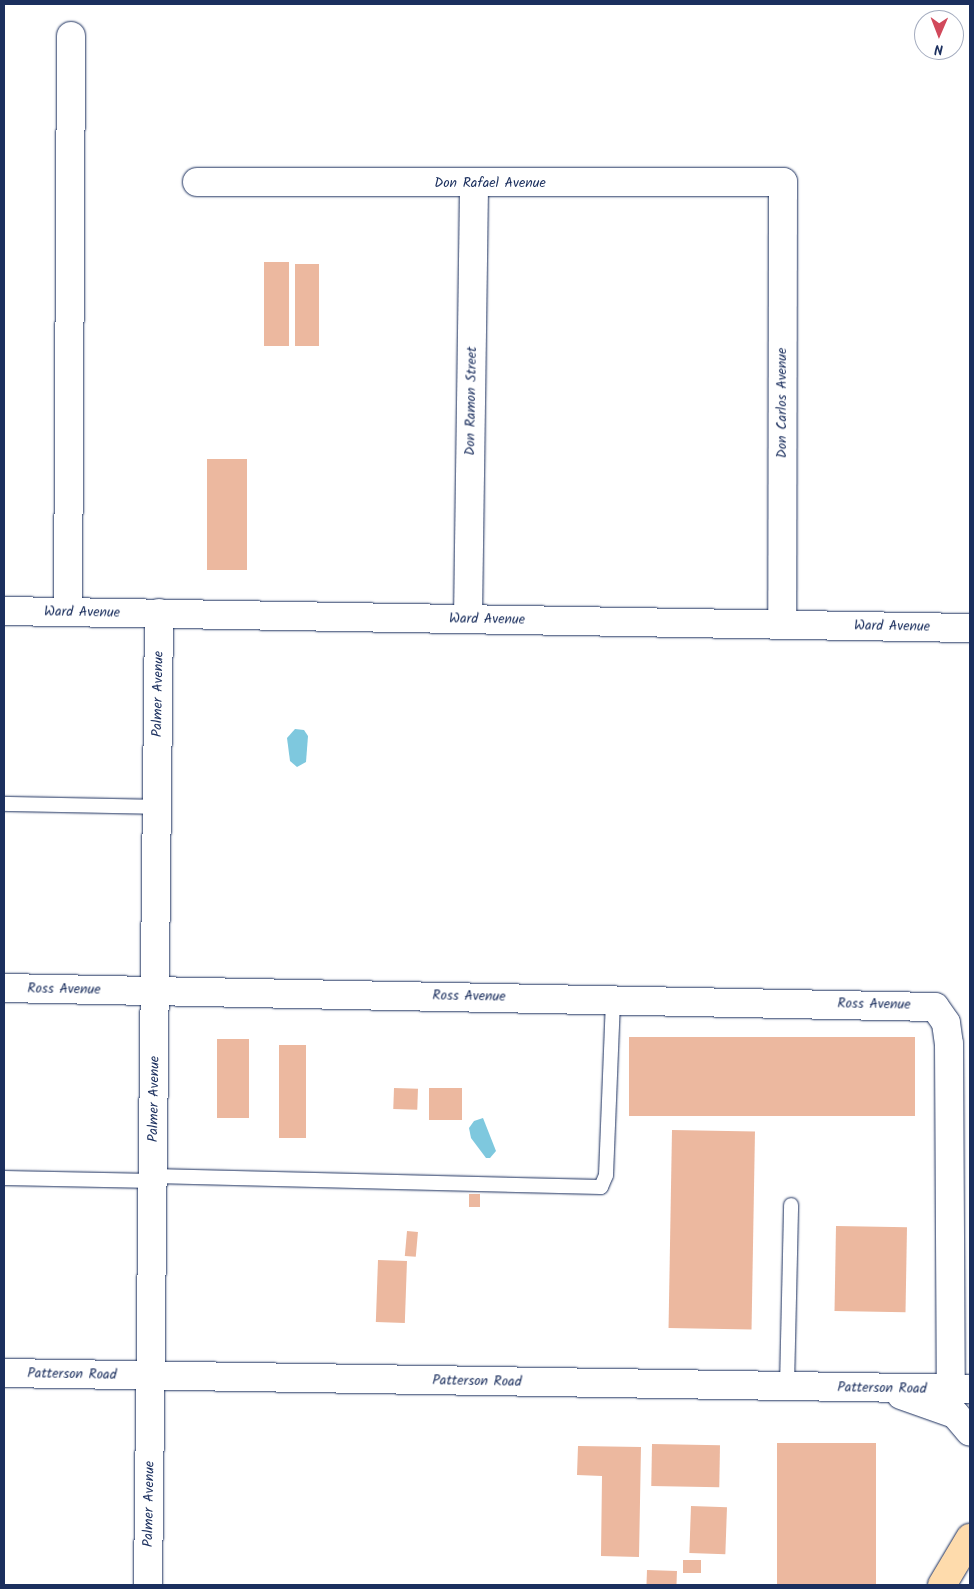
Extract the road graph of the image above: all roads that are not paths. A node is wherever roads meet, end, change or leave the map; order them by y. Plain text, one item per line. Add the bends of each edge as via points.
1 (71, 36) dead end
2 (197, 182) dead end
3 (783, 182) joint
4 (474, 183) junction
5 (4, 611) edge
6 (68, 612) junction
7 (159, 614) junction
8 (468, 618) junction
9 (782, 624) junction
10 (970, 628) edge
11 (4, 804) edge
12 (157, 807) junction
13 (4, 988) edge
14 (156, 990) junction
15 (614, 999) junction
16 (4, 1178) edge
17 (153, 1179) junction
18 (791, 1205) dead end
19 (4, 1373) edge
20 (151, 1375) junction
21 (788, 1386) junction
22 (879, 1387) junction
23 (964, 1393) edge
24 (970, 1432) edge
25 (970, 1538) edge
26 (148, 1585) edge
27 (942, 1585) edge

1 - 6 street
2 - 4 street, Don Rafael Avenue
3 - 4 street, Don Rafael Avenue
3 - 9 street, Don Carlos Avenue
4 - 8 street, Don Ramon Street
5 - 6 street, Ward Avenue
6 - 7 street, Ward Avenue
7 - 8 street, Ward Avenue
7 - 12 street, Palmer Avenue
8 - 9 street, Ward Avenue
9 - 10 street, Ward Avenue
11 - 12 lane
12 - 14 street, Palmer Avenue
13 - 14 street, Ross Avenue
14 - 15 street, Ross Avenue
14 - 17 street, Palmer Avenue
15 - 17 lane via 606,1175 602,1187
15 - 23 street, Ross Avenue via 935,1007 946,1023 949,1044
16 - 17 lane
17 - 20 street, Palmer Avenue
18 - 21 lane
19 - 20 street, Patterson Road
20 - 21 street, Patterson Road
20 - 26 street, Palmer Avenue
21 - 22 street, Patterson Road
22 - 23 street, Patterson Road
22 - 24 street via 955,1414
25 - 27 main road

